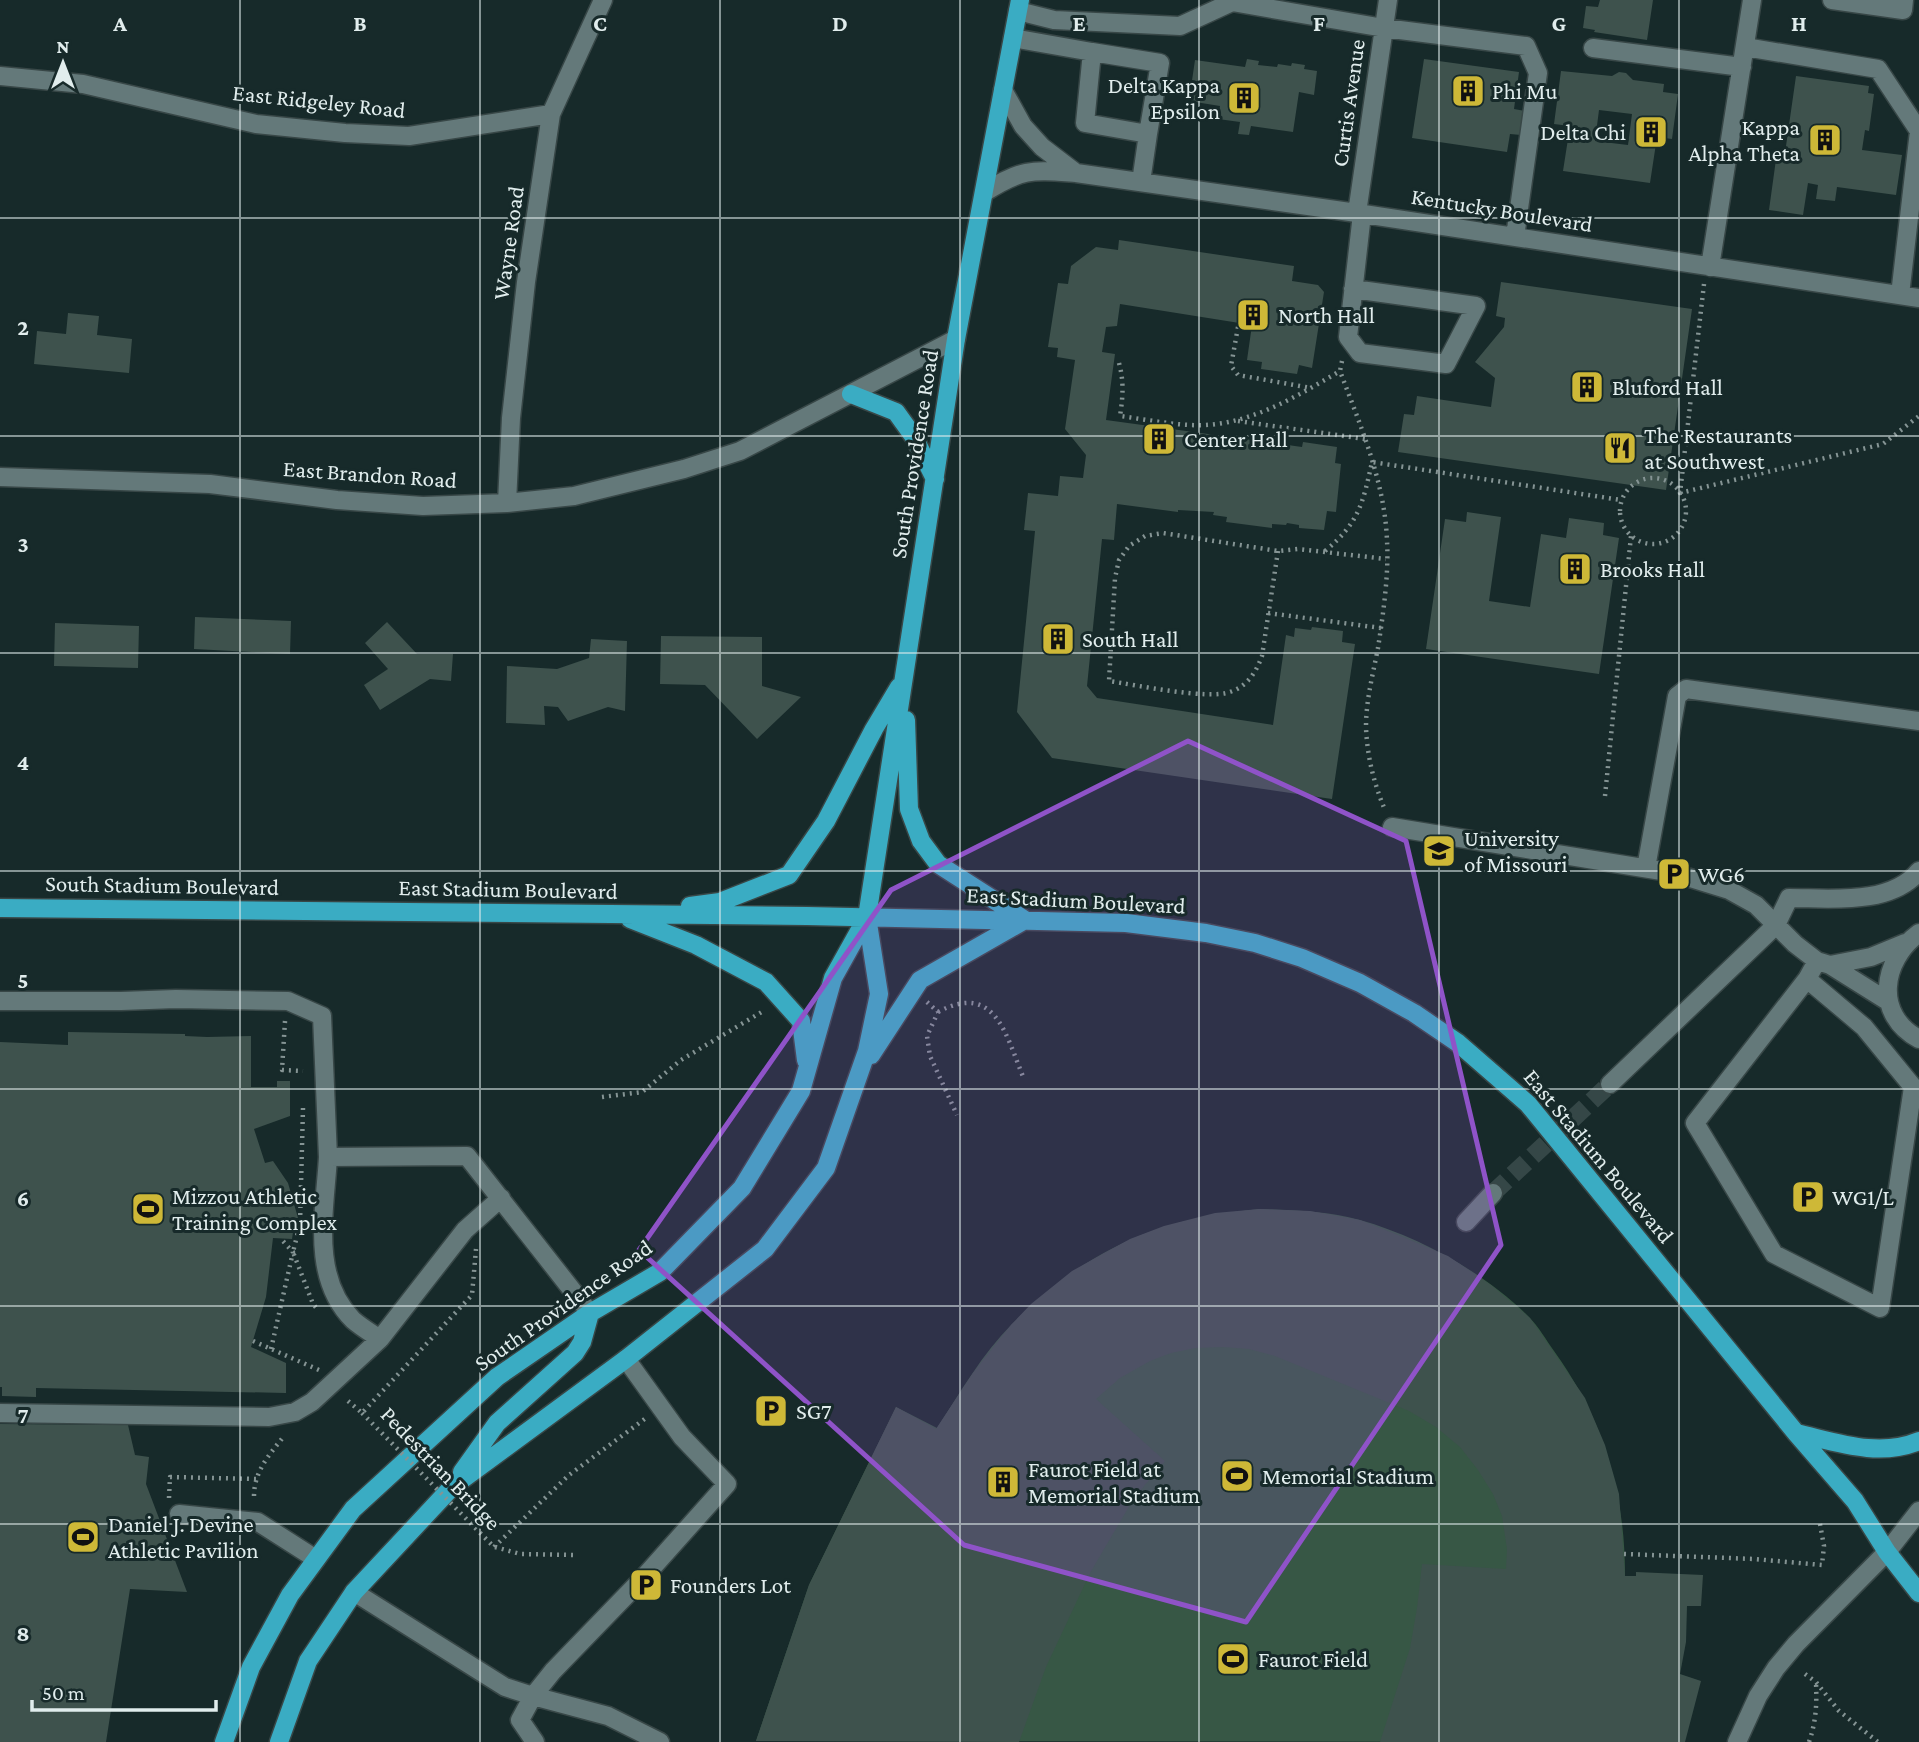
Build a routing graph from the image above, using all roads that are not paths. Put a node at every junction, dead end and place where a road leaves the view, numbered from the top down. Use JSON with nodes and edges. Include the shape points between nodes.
{"nodes":[{"id":1,"x":603,"y":0,"type":"edge"},
{"id":2,"x":1388,"y":0,"type":"edge"},
{"id":3,"x":1752,"y":0,"type":"edge"},
{"id":4,"x":1832,"y":0,"type":"edge"},
{"id":5,"x":1904,"y":0,"type":"edge"},
{"id":6,"x":1019,"y":5,"type":"edge"},
{"id":7,"x":1384,"y":28,"type":"junction"},
{"id":8,"x":1013,"y":38,"type":"junction"},
{"id":9,"x":1745,"y":47,"type":"junction"},
{"id":10,"x":1593,"y":48,"type":"dead end"},
{"id":11,"x":1092,"y":52,"type":"junction"},
{"id":12,"x":1742,"y":67,"type":"junction"},
{"id":13,"x":0,"y":76,"type":"edge"},
{"id":14,"x":1003,"y":90,"type":"junction"},
{"id":15,"x":551,"y":114,"type":"junction"},
{"id":16,"x":1147,"y":134,"type":"junction"},
{"id":17,"x":1076,"y":173,"type":"junction"},
{"id":18,"x":1140,"y":182,"type":"junction"},
{"id":19,"x":985,"y":192,"type":"junction"},
{"id":20,"x":1359,"y":213,"type":"junction"},
{"id":21,"x":1515,"y":237,"type":"junction"},
{"id":22,"x":1707,"y":275,"type":"junction"},
{"id":23,"x":1353,"y":289,"type":"junction"},
{"id":24,"x":1900,"y":295,"type":"junction"},
{"id":25,"x":1919,"y":298,"type":"edge"},
{"id":26,"x":956,"y":339,"type":"junction"},
{"id":27,"x":851,"y":394,"type":"junction"},
{"id":28,"x":0,"y":477,"type":"edge"},
{"id":29,"x":935,"y":480,"type":"junction"},
{"id":30,"x":507,"y":503,"type":"junction"},
{"id":31,"x":904,"y":678,"type":"junction"},
{"id":32,"x":1919,"y":721,"type":"edge"},
{"id":33,"x":1392,"y":827,"type":"road end"},
{"id":34,"x":1646,"y":868,"type":"junction"},
{"id":35,"x":1919,"y":871,"type":"edge"},
{"id":36,"x":0,"y":908,"type":"edge"},
{"id":37,"x":324,"y":912,"type":"joint"},
{"id":38,"x":621,"y":915,"type":"junction"},
{"id":39,"x":867,"y":917,"type":"junction"},
{"id":40,"x":1025,"y":920,"type":"junction"},
{"id":41,"x":1776,"y":925,"type":"junction"},
{"id":42,"x":1912,"y":938,"type":"edge"},
{"id":43,"x":1823,"y":963,"type":"junction"},
{"id":44,"x":1807,"y":979,"type":"junction"},
{"id":45,"x":0,"y":1001,"type":"edge"},
{"id":46,"x":1889,"y":1002,"type":"junction"},
{"id":47,"x":1919,"y":1039,"type":"edge"},
{"id":48,"x":808,"y":1069,"type":"junction"},
{"id":49,"x":857,"y":1081,"type":"junction"},
{"id":50,"x":1609,"y":1084,"type":"tunnel mouth"},
{"id":51,"x":328,"y":1157,"type":"junction"},
{"id":52,"x":1493,"y":1193,"type":"tunnel mouth"},
{"id":53,"x":501,"y":1199,"type":"junction"},
{"id":54,"x":1466,"y":1222,"type":"dead end"},
{"id":55,"x":590,"y":1313,"type":"junction"},
{"id":56,"x":380,"y":1339,"type":"junction"},
{"id":57,"x":626,"y":1359,"type":"junction"},
{"id":58,"x":0,"y":1413,"type":"edge"},
{"id":59,"x":1796,"y":1433,"type":"junction"},
{"id":60,"x":1919,"y":1441,"type":"edge"},
{"id":61,"x":452,"y":1487,"type":"junction"},
{"id":62,"x":174,"y":1508,"type":"road end"},
{"id":63,"x":1919,"y":1511,"type":"edge"},
{"id":64,"x":1886,"y":1552,"type":"junction"},
{"id":65,"x":316,"y":1559,"type":"junction"},
{"id":66,"x":354,"y":1592,"type":"junction"},
{"id":67,"x":1919,"y":1593,"type":"edge"},
{"id":68,"x":533,"y":1696,"type":"junction"},
{"id":69,"x":224,"y":1742,"type":"edge"},
{"id":70,"x":279,"y":1742,"type":"edge"},
{"id":71,"x":534,"y":1742,"type":"edge"},
{"id":72,"x":660,"y":1742,"type":"edge"},
{"id":73,"x":1737,"y":1742,"type":"edge"}],
"edges":[{"from":1,"to":15,"type":"street","name":"Wayne Road"},
{"from":2,"to":7,"type":"street","name":"Curtis Avenue"},
{"from":3,"to":9,"type":"street"},
{"from":4,"to":5,"type":"street","via":[[1903,10]]},
{"from":6,"to":7,"type":"street","via":[[1054,20],[1180,26],[1232,2]]},
{"from":6,"to":8,"type":"main road","name":"South Providence Road"},
{"from":7,"to":20,"type":"street","name":"Curtis Avenue"},
{"from":7,"to":21,"type":"street","via":[[1526,46],[1538,73]]},
{"from":8,"to":11,"type":"street"},
{"from":8,"to":14,"type":"main road","name":"South Providence Road"},
{"from":9,"to":12,"type":"street"},
{"from":9,"to":24,"type":"street","via":[[1878,69],[1919,131]]},
{"from":10,"to":12,"type":"street"},
{"from":11,"to":16,"type":"street","via":[[1085,123]]},
{"from":11,"to":16,"type":"street","via":[[1160,63]]},
{"from":12,"to":22,"type":"street"},
{"from":13,"to":15,"type":"street","name":"East Ridgeley Road","via":[[83,84],[256,124],[345,133],[410,136]]},
{"from":14,"to":17,"type":"street","name":"Kentucky Boulevard","via":[[1029,133]]},
{"from":14,"to":19,"type":"main road","name":"South Providence Road"},
{"from":15,"to":30,"type":"street","name":"Wayne Road","via":[[517,363]]},
{"from":16,"to":18,"type":"street"},
{"from":17,"to":18,"type":"street","name":"Kentucky Boulevard"},
{"from":17,"to":19,"type":"street","name":"Kentucky Boulevard","via":[[1033,170],[1009,177]]},
{"from":18,"to":20,"type":"street","name":"Kentucky Boulevard"},
{"from":19,"to":26,"type":"main road","name":"South Providence Road"},
{"from":20,"to":21,"type":"street","name":"Kentucky Boulevard"},
{"from":20,"to":23,"type":"street","name":"Curtis Avenue"},
{"from":21,"to":22,"type":"street","name":"Kentucky Boulevard"},
{"from":22,"to":24,"type":"street","name":"Kentucky Boulevard"},
{"from":23,"to":23,"type":"street","name":"Curtis Avenue","via":[[1462,304],[1476,306],[1446,364],[1360,353],[1348,337]]},
{"from":24,"to":25,"type":"street","name":"Kentucky Boulevard"},
{"from":26,"to":27,"type":"street","name":"East Brandon Road"},
{"from":26,"to":29,"type":"main road","name":"South Providence Road"},
{"from":27,"to":29,"type":"main road","via":[[896,412]]},
{"from":27,"to":30,"type":"street","name":"East Brandon Road","via":[[740,451],[684,469],[574,496]]},
{"from":28,"to":30,"type":"street","name":"East Brandon Road","via":[[210,484],[422,506]]},
{"from":29,"to":31,"type":"main road","name":"South Providence Road"},
{"from":31,"to":38,"type":"main road","via":[[826,821],[789,875],[720,902]]},
{"from":31,"to":39,"type":"main road","name":"South Providence Road"},
{"from":31,"to":40,"type":"main road","via":[[909,809],[921,841],[938,864]]},
{"from":32,"to":34,"type":"street","via":[[1686,689],[1677,696]]},
{"from":33,"to":34,"type":"street"},
{"from":34,"to":41,"type":"street","via":[[1729,890],[1756,905]]},
{"from":35,"to":41,"type":"street","via":[[1881,894],[1789,898]]},
{"from":36,"to":37,"type":"main road","name":"South Stadium Boulevard"},
{"from":37,"to":38,"type":"main road","name":"East Stadium Boulevard"},
{"from":38,"to":39,"type":"main road","name":"East Stadium Boulevard"},
{"from":38,"to":48,"type":"main road","via":[[696,945],[766,982],[801,1021]]},
{"from":39,"to":40,"type":"main road","name":"East Stadium Boulevard"},
{"from":39,"to":48,"type":"main road","name":"South Providence Road","via":[[833,978]]},
{"from":39,"to":49,"type":"main road","name":"South Providence Road","via":[[879,994]]},
{"from":40,"to":49,"type":"main road","via":[[919,980]]},
{"from":40,"to":59,"type":"main road","name":"East Stadium Boulevard","via":[[1126,923],[1255,943],[1360,983],[1414,1013],[1458,1043],[1528,1104]]},
{"from":41,"to":43,"type":"street"},
{"from":41,"to":50,"type":"street"},
{"from":42,"to":43,"type":"street","via":[[1871,957]]},
{"from":42,"to":46,"type":"street","via":[[1893,961]]},
{"from":43,"to":44,"type":"street"},
{"from":43,"to":46,"type":"street"},
{"from":44,"to":44,"type":"street","via":[[1864,1027],[1913,1087],[1880,1308],[1774,1254],[1695,1123]]},
{"from":45,"to":51,"type":"street","via":[[288,1001],[322,1016]]},
{"from":46,"to":47,"type":"street","via":[[1898,1021]]},
{"from":48,"to":55,"type":"main road","name":"South Providence Road","via":[[801,1091],[742,1188],[660,1272]]},
{"from":49,"to":57,"type":"main road","name":"South Providence Road","via":[[826,1168],[765,1249]]},
{"from":51,"to":53,"type":"street","via":[[467,1156]]},
{"from":51,"to":56,"type":"street","via":[[322,1248],[330,1287],[352,1319]]},
{"from":52,"to":54,"type":"street"},
{"from":53,"to":55,"type":"street"},
{"from":53,"to":56,"type":"street","via":[[465,1230]]},
{"from":55,"to":61,"type":"main road","via":[[575,1353],[497,1423]]},
{"from":55,"to":65,"type":"main road","name":"South Providence Road","via":[[497,1377],[353,1509]]},
{"from":56,"to":58,"type":"street","via":[[295,1412],[228,1418]]},
{"from":57,"to":61,"type":"main road","name":"South Providence Road"},
{"from":57,"to":68,"type":"street","via":[[682,1437],[727,1484]]},
{"from":59,"to":60,"type":"main road","via":[[1870,1449]]},
{"from":59,"to":64,"type":"main road","name":"East Stadium Boulevard","via":[[1855,1501]]},
{"from":61,"to":66,"type":"main road","name":"South Providence Road"},
{"from":62,"to":65,"type":"street","via":[[258,1522]]},
{"from":63,"to":64,"type":"street"},
{"from":64,"to":67,"type":"main road","name":"East Stadium Boulevard"},
{"from":64,"to":73,"type":"street","via":[[1776,1668]]},
{"from":65,"to":69,"type":"main road","name":"South Providence Road","via":[[290,1595],[251,1667]]},
{"from":66,"to":68,"type":"street","via":[[505,1688]]},
{"from":66,"to":70,"type":"main road","name":"South Providence Road","via":[[308,1661]]},
{"from":68,"to":71,"type":"street","via":[[520,1720]]},
{"from":68,"to":72,"type":"street","via":[[608,1716]]}]}
